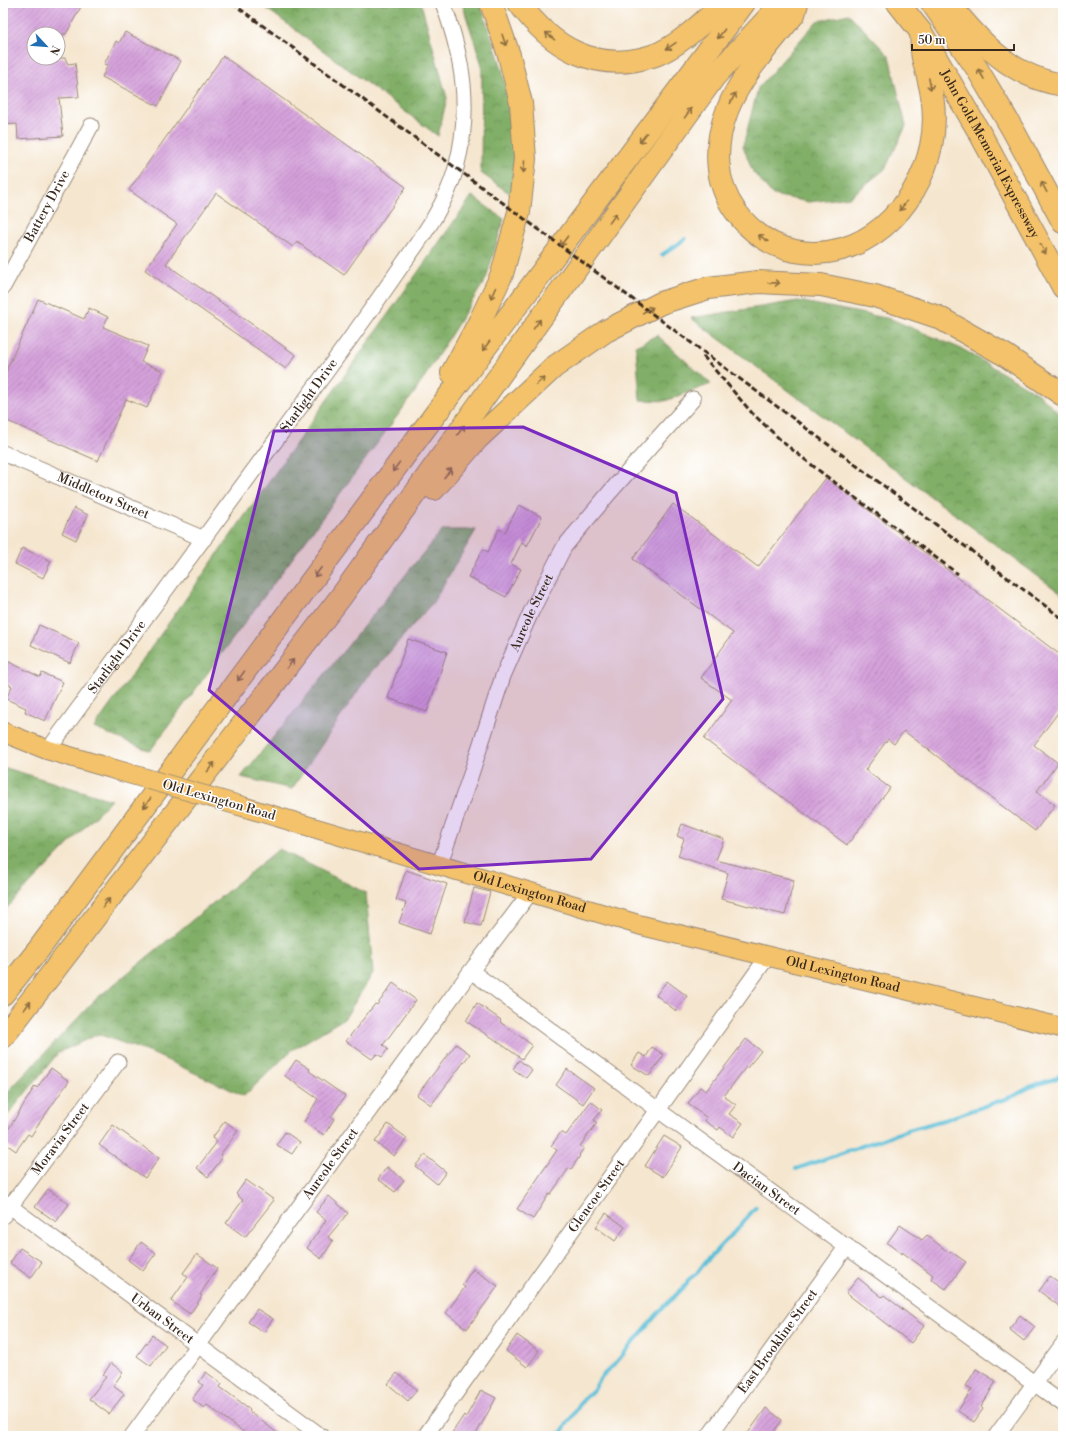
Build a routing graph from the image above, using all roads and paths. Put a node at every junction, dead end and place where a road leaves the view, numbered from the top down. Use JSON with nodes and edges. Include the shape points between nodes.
{"nodes":[{"id":1,"x":442,"y":3,"type":"edge"},
{"id":2,"x":491,"y":3,"type":"edge"},
{"id":3,"x":519,"y":3,"type":"edge"},
{"id":4,"x":722,"y":3,"type":"edge"},
{"id":5,"x":744,"y":3,"type":"edge"},
{"id":6,"x":782,"y":3,"type":"edge"},
{"id":7,"x":797,"y":3,"type":"edge"},
{"id":8,"x":898,"y":3,"type":"edge"},
{"id":9,"x":932,"y":3,"type":"edge"},
{"id":10,"x":948,"y":3,"type":"edge"},
{"id":11,"x":921,"y":32,"type":"junction"},
{"id":12,"x":1063,"y":85,"type":"edge"},
{"id":13,"x":91,"y":126,"type":"dead end"},
{"id":14,"x":1063,"y":222,"type":"edge"},
{"id":15,"x":3,"y":287,"type":"edge"},
{"id":16,"x":1063,"y":287,"type":"edge"},
{"id":17,"x":1063,"y":395,"type":"edge"},
{"id":18,"x":693,"y":399,"type":"dead end"},
{"id":19,"x":419,"y":436,"type":"junction"},
{"id":20,"x":3,"y":453,"type":"edge"},
{"id":21,"x":204,"y":539,"type":"junction"},
{"id":22,"x":340,"y":598,"type":"junction"},
{"id":23,"x":3,"y":732,"type":"edge"},
{"id":24,"x":48,"y":750,"type":"junction"},
{"id":25,"x":439,"y":866,"type":"junction"},
{"id":26,"x":530,"y":893,"type":"junction"},
{"id":27,"x":768,"y":956,"type":"junction"},
{"id":28,"x":471,"y":970,"type":"junction"},
{"id":29,"x":3,"y":994,"type":"edge"},
{"id":30,"x":1063,"y":1028,"type":"edge"},
{"id":31,"x":3,"y":1037,"type":"edge"},
{"id":32,"x":118,"y":1062,"type":"dead end"},
{"id":33,"x":658,"y":1110,"type":"junction"},
{"id":34,"x":5,"y":1208,"type":"edge"},
{"id":35,"x":847,"y":1246,"type":"junction"},
{"id":36,"x":1063,"y":1344,"type":"edge"},
{"id":37,"x":198,"y":1346,"type":"junction"},
{"id":38,"x":1034,"y":1383,"type":"junction"},
{"id":39,"x":1063,"y":1404,"type":"edge"},
{"id":40,"x":132,"y":1436,"type":"edge"},
{"id":41,"x":321,"y":1436,"type":"edge"},
{"id":42,"x":426,"y":1436,"type":"edge"},
{"id":43,"x":709,"y":1436,"type":"edge"},
{"id":44,"x":996,"y":1436,"type":"edge"}],
"edges":[{"from":1,"to":21,"type":"street","name":"Starlight Drive","via":[[459,54],[464,85],[464,109],[456,168],[440,206],[372,309]]},
{"from":2,"to":19,"type":"highway","one_way":true,"via":[[509,55],[521,103],[524,159],[520,212],[502,274]]},
{"from":4,"to":3,"type":"highway","one_way":true,"via":[[700,25],[664,50],[653,56],[616,62],[580,55],[563,47],[548,36]]},
{"from":5,"to":19,"type":"highway","one_way":true},
{"from":22,"to":6,"type":"highway","one_way":true,"via":[[714,77]]},
{"from":11,"to":7,"type":"highway","one_way":true,"via":[[923,62],[933,100],[934,124],[929,156],[914,189],[895,216],[863,241],[832,252],[810,253],[791,250],[761,237],[735,210],[721,182],[718,146],[733,98],[748,72],[794,14]]},
{"from":8,"to":11,"type":"highway","name":"John Gold Memorial Expressway"},
{"from":14,"to":9,"type":"highway","one_way":true,"via":[[976,67]]},
{"from":10,"to":12,"type":"highway","via":[[984,44],[1001,59],[1019,71]]},
{"from":11,"to":16,"type":"highway","name":"John Gold Memorial Expressway","one_way":true,"via":[[982,137]]},
{"from":13,"to":15,"type":"street","name":"Battery Drive"},
{"from":22,"to":17,"type":"highway","one_way":true,"via":[[478,439],[554,367],[606,331],[661,303],[708,288],[758,282],[821,284],[875,296],[938,317],[1005,356]]},
{"from":18,"to":25,"type":"street","name":"Aureole Street","via":[[564,547],[531,612],[503,676]]},
{"from":19,"to":29,"type":"highway","one_way":true,"via":[[44,943]]},
{"from":20,"to":21,"type":"street","name":"Middleton Street"},
{"from":21,"to":24,"type":"street","name":"Starlight Drive"},
{"from":31,"to":22,"type":"highway","one_way":true},
{"from":23,"to":24,"type":"main road","name":"Old Lexington Road"},
{"from":24,"to":25,"type":"main road","name":"Old Lexington Road","bridge":true},
{"from":25,"to":26,"type":"main road","name":"Old Lexington Road"},
{"from":26,"to":27,"type":"main road","name":"Old Lexington Road","via":[[640,925]]},
{"from":26,"to":28,"type":"street","name":"Aureole Street"},
{"from":27,"to":30,"type":"main road","name":"Old Lexington Road"},
{"from":27,"to":33,"type":"street","name":"Glencoe Street"},
{"from":28,"to":33,"type":"street","name":"Dacian Street"},
{"from":28,"to":37,"type":"street","name":"Aureole Street"},
{"from":32,"to":34,"type":"street","name":"Moravia Street"},
{"from":33,"to":35,"type":"street","name":"Dacian Street"},
{"from":33,"to":42,"type":"street","name":"Glencoe Street"},
{"from":34,"to":37,"type":"street","name":"Urban Street"},
{"from":35,"to":38,"type":"street","name":"Dacian Street"},
{"from":35,"to":43,"type":"street","name":"East Brookline Street"},
{"from":36,"to":38,"type":"street"},
{"from":37,"to":40,"type":"street","name":"Aureole Street"},
{"from":37,"to":41,"type":"street","name":"Urban Street"},
{"from":38,"to":39,"type":"street","name":"Dacian Street"},
{"from":38,"to":44,"type":"street"}]}
